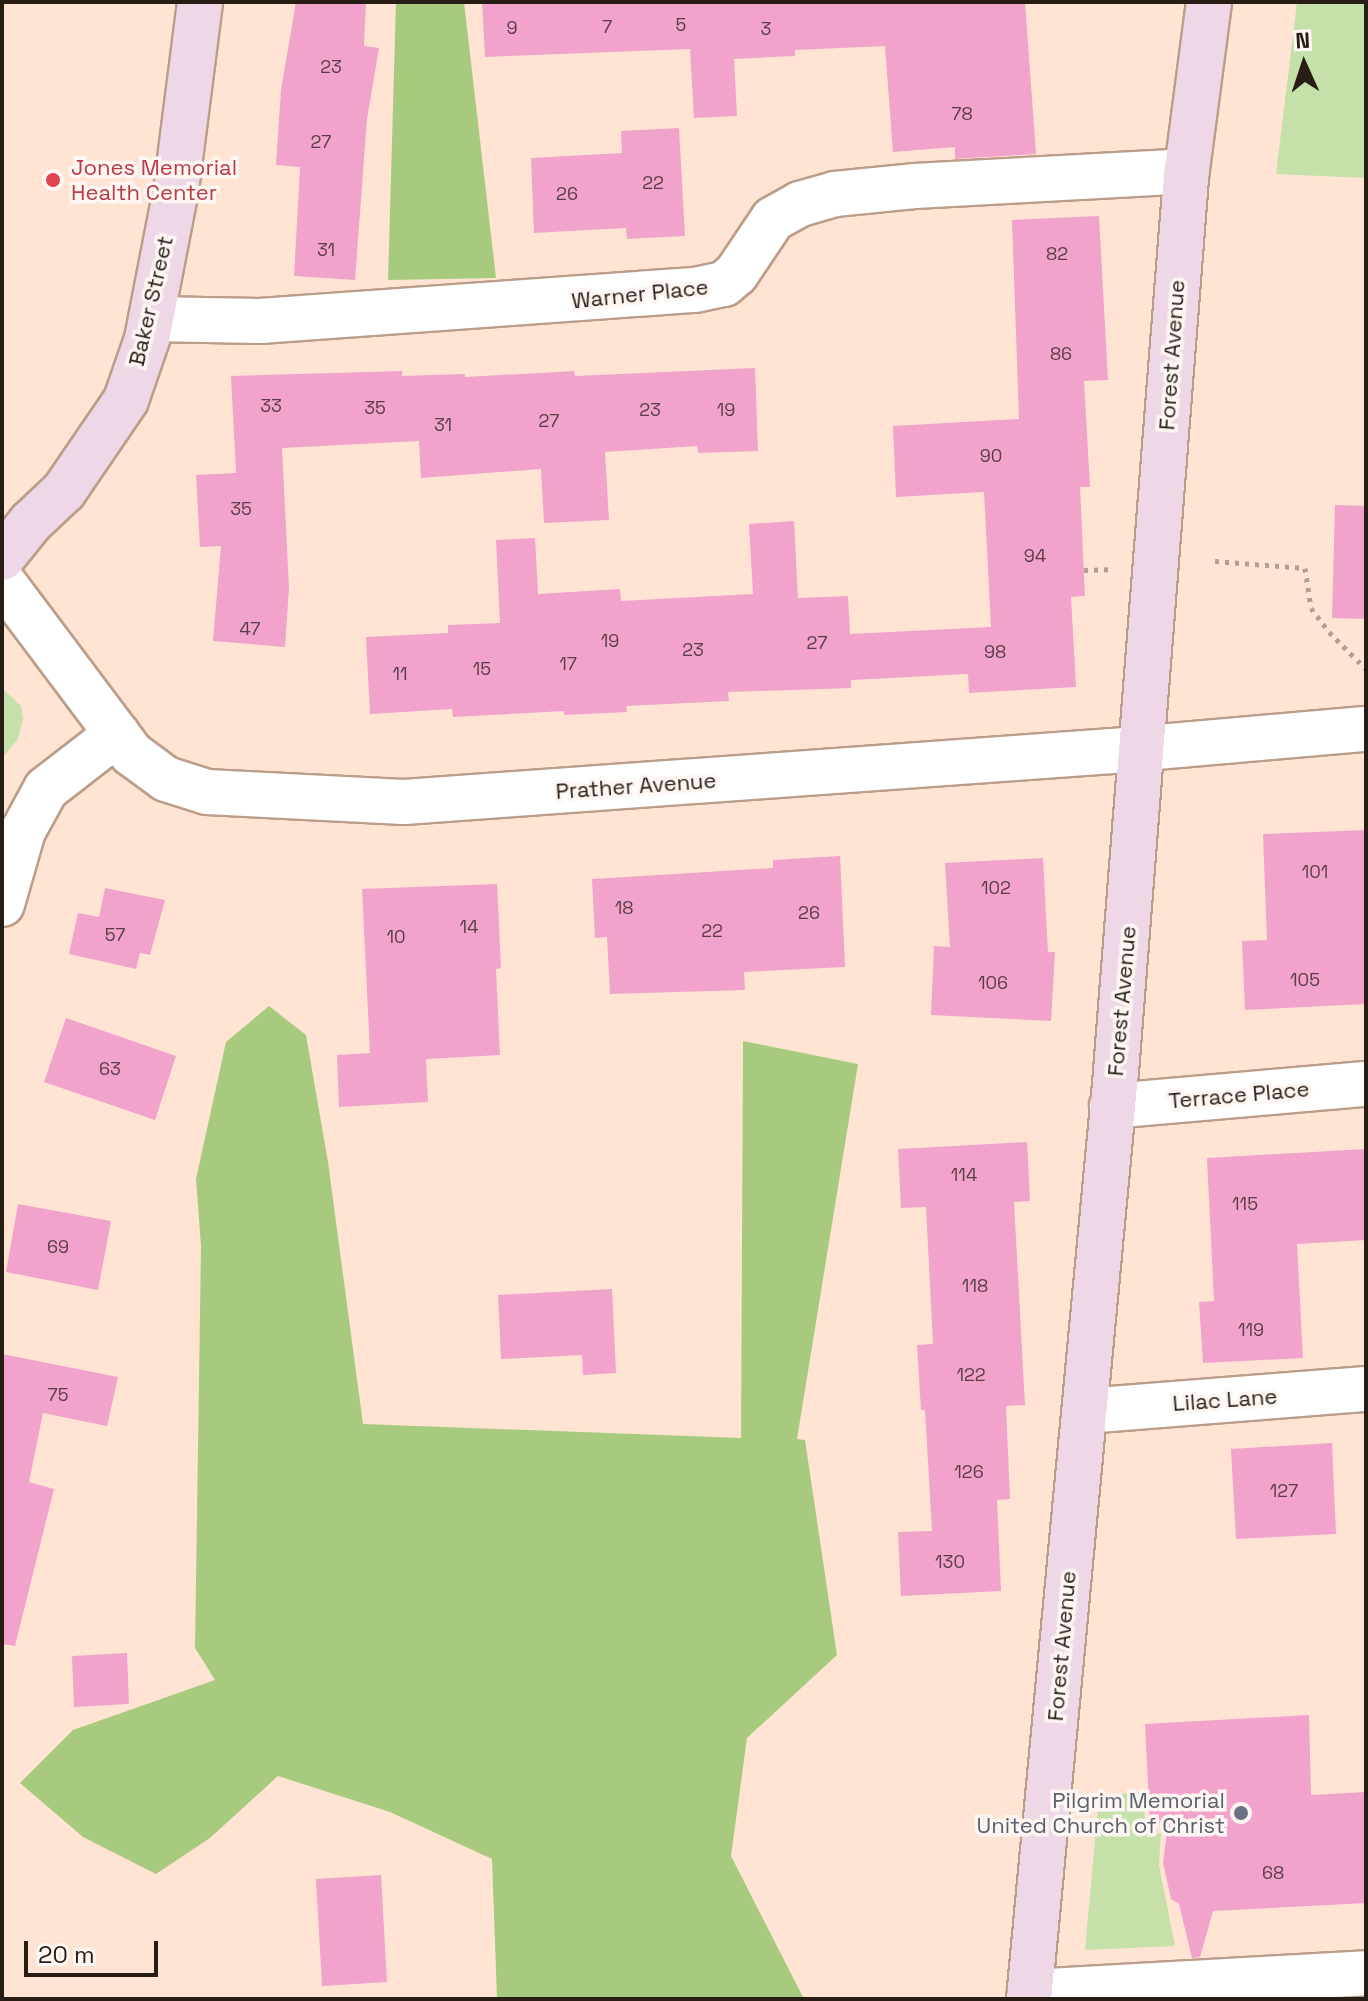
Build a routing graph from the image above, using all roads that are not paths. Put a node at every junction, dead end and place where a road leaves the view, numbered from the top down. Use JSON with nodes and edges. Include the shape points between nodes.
{"nodes":[{"id":1,"x":200,"y":2,"type":"edge"},
{"id":2,"x":1209,"y":2,"type":"edge"},
{"id":3,"x":1187,"y":171,"type":"junction"},
{"id":4,"x":151,"y":319,"type":"junction"},
{"id":5,"x":2,"y":558,"type":"edge"},
{"id":6,"x":2,"y":581,"type":"edge"},
{"id":7,"x":1366,"y":729,"type":"edge"},
{"id":8,"x":117,"y":734,"type":"junction"},
{"id":9,"x":1143,"y":749,"type":"junction"},
{"id":10,"x":2,"y":904,"type":"edge"},
{"id":11,"x":1366,"y":1084,"type":"edge"},
{"id":12,"x":1112,"y":1106,"type":"junction"},
{"id":13,"x":1366,"y":1389,"type":"edge"},
{"id":14,"x":1085,"y":1411,"type":"junction"},
{"id":15,"x":1366,"y":1973,"type":"edge"},
{"id":16,"x":1030,"y":1996,"type":"edge"}],
"edges":[{"from":1,"to":4,"type":"main road","name":"Baker Street","via":[[176,190]]},
{"from":2,"to":3,"type":"main road","name":"Forest Avenue"},
{"from":3,"to":4,"type":"street","name":"Warner Place","via":[[835,194],[773,219],[736,274],[724,284],[695,290],[260,321]]},
{"from":3,"to":9,"type":"main road","name":"Forest Avenue"},
{"from":4,"to":5,"type":"main road","name":"Baker Street","via":[[126,400],[64,491]]},
{"from":6,"to":8,"type":"street","name":"Prather Avenue"},
{"from":7,"to":9,"type":"street","name":"Prather Avenue"},
{"from":8,"to":9,"type":"street","name":"Prather Avenue","via":[[132,754],[166,779],[207,792],[404,802]]},
{"from":8,"to":10,"type":"street","via":[[46,789],[23,831]]},
{"from":9,"to":12,"type":"main road","name":"Forest Avenue"},
{"from":11,"to":12,"type":"street","name":"Terrace Place"},
{"from":12,"to":14,"type":"main road","name":"Forest Avenue"},
{"from":13,"to":14,"type":"street","name":"Lilac Lane"},
{"from":14,"to":16,"type":"main road","name":"Forest Avenue"},
{"from":15,"to":16,"type":"street"}]}
